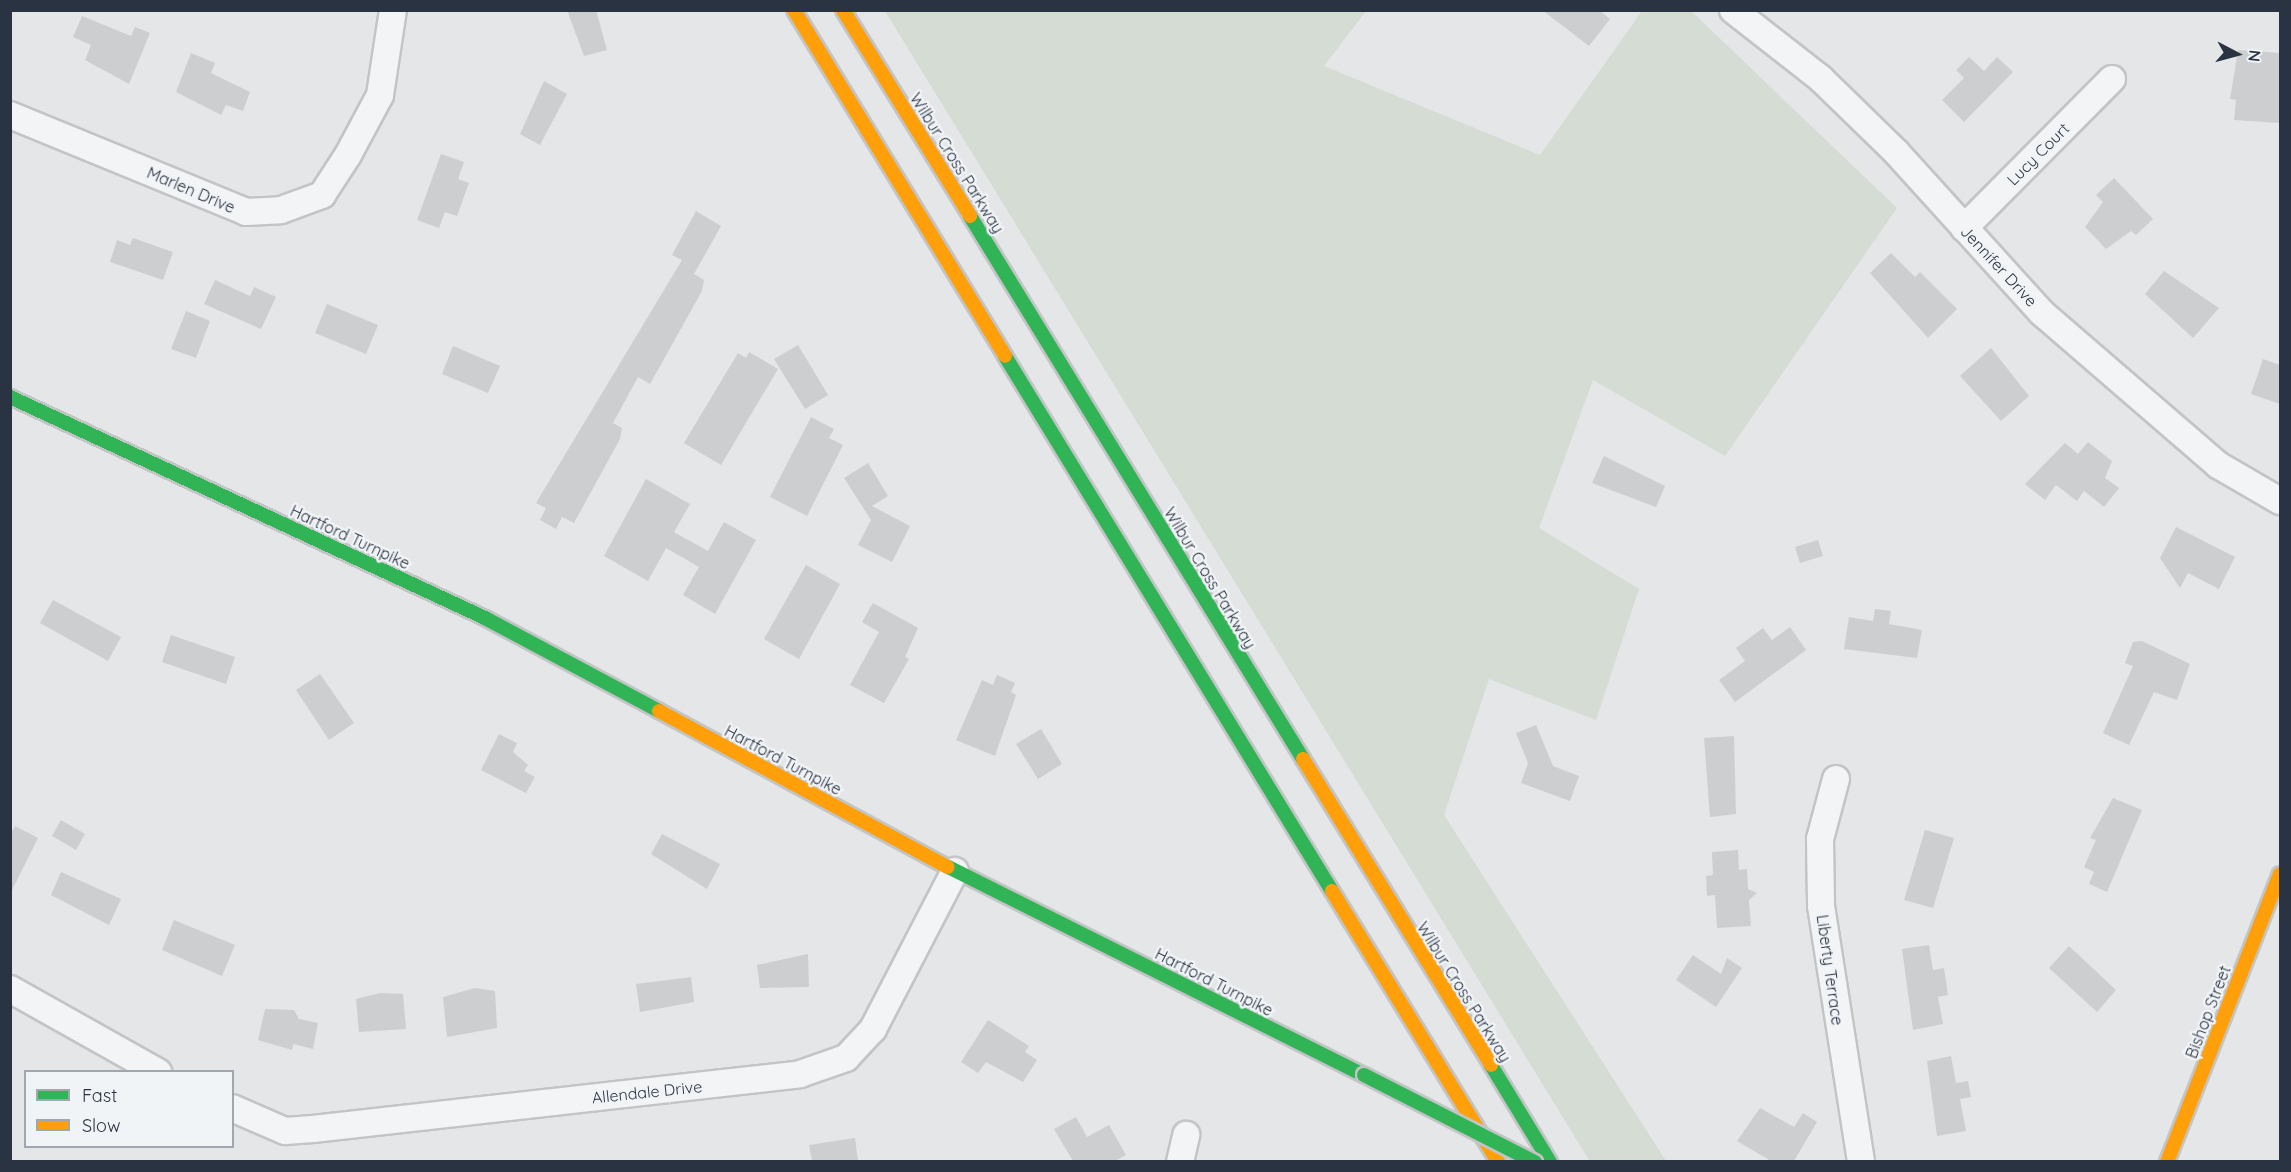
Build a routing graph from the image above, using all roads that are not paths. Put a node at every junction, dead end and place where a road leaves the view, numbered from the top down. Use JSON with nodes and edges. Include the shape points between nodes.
{"nodes":[{"id":1,"x":393,"y":10,"type":"edge"},
{"id":2,"x":794,"y":10,"type":"edge"},
{"id":3,"x":843,"y":10,"type":"edge"},
{"id":4,"x":1733,"y":10,"type":"edge"},
{"id":5,"x":2112,"y":79,"type":"dead end"},
{"id":6,"x":10,"y":115,"type":"edge"},
{"id":7,"x":1964,"y":228,"type":"junction"},
{"id":8,"x":10,"y":397,"type":"edge"},
{"id":9,"x":2280,"y":501,"type":"edge"},
{"id":10,"x":1836,"y":778,"type":"dead end"},
{"id":11,"x":955,"y":871,"type":"junction"},
{"id":12,"x":2280,"y":873,"type":"edge"},
{"id":13,"x":10,"y":989,"type":"edge"},
{"id":14,"x":156,"y":1070,"type":"edge"},
{"id":15,"x":234,"y":1109,"type":"edge"},
{"id":16,"x":1186,"y":1135,"type":"dead end"},
{"id":17,"x":1180,"y":1161,"type":"edge"},
{"id":18,"x":1498,"y":1161,"type":"edge"},
{"id":19,"x":1535,"y":1161,"type":"edge"},
{"id":20,"x":1550,"y":1161,"type":"edge"},
{"id":21,"x":1861,"y":1161,"type":"edge"},
{"id":22,"x":2167,"y":1161,"type":"edge"}],
"edges":[{"from":1,"to":6,"type":"street","name":"Marlen Drive","via":[[380,95],[348,155],[321,195],[281,210],[246,212]]},
{"from":2,"to":18,"type":"main road"},
{"from":3,"to":20,"type":"main road","name":"Wilbur Cross Parkway"},
{"from":4,"to":7,"type":"street","name":"Jennifer Drive","via":[[1820,78]]},
{"from":5,"to":7,"type":"street","name":"Lucy Court"},
{"from":7,"to":9,"type":"street","name":"Jennifer Drive","via":[[2060,328],[2218,465]]},
{"from":8,"to":11,"type":"main road","name":"Hartford Turnpike","via":[[485,618]]},
{"from":10,"to":21,"type":"street","name":"Liberty Terrace","via":[[1820,839],[1821,906]]},
{"from":11,"to":15,"type":"street","name":"Allendale Drive","via":[[873,1029],[846,1058],[800,1074],[285,1131]]},
{"from":11,"to":19,"type":"main road","name":"Hartford Turnpike","bridge":true},
{"from":12,"to":22,"type":"main road","name":"Bishop Street"},
{"from":13,"to":14,"type":"street"},
{"from":16,"to":17,"type":"street"}]}
